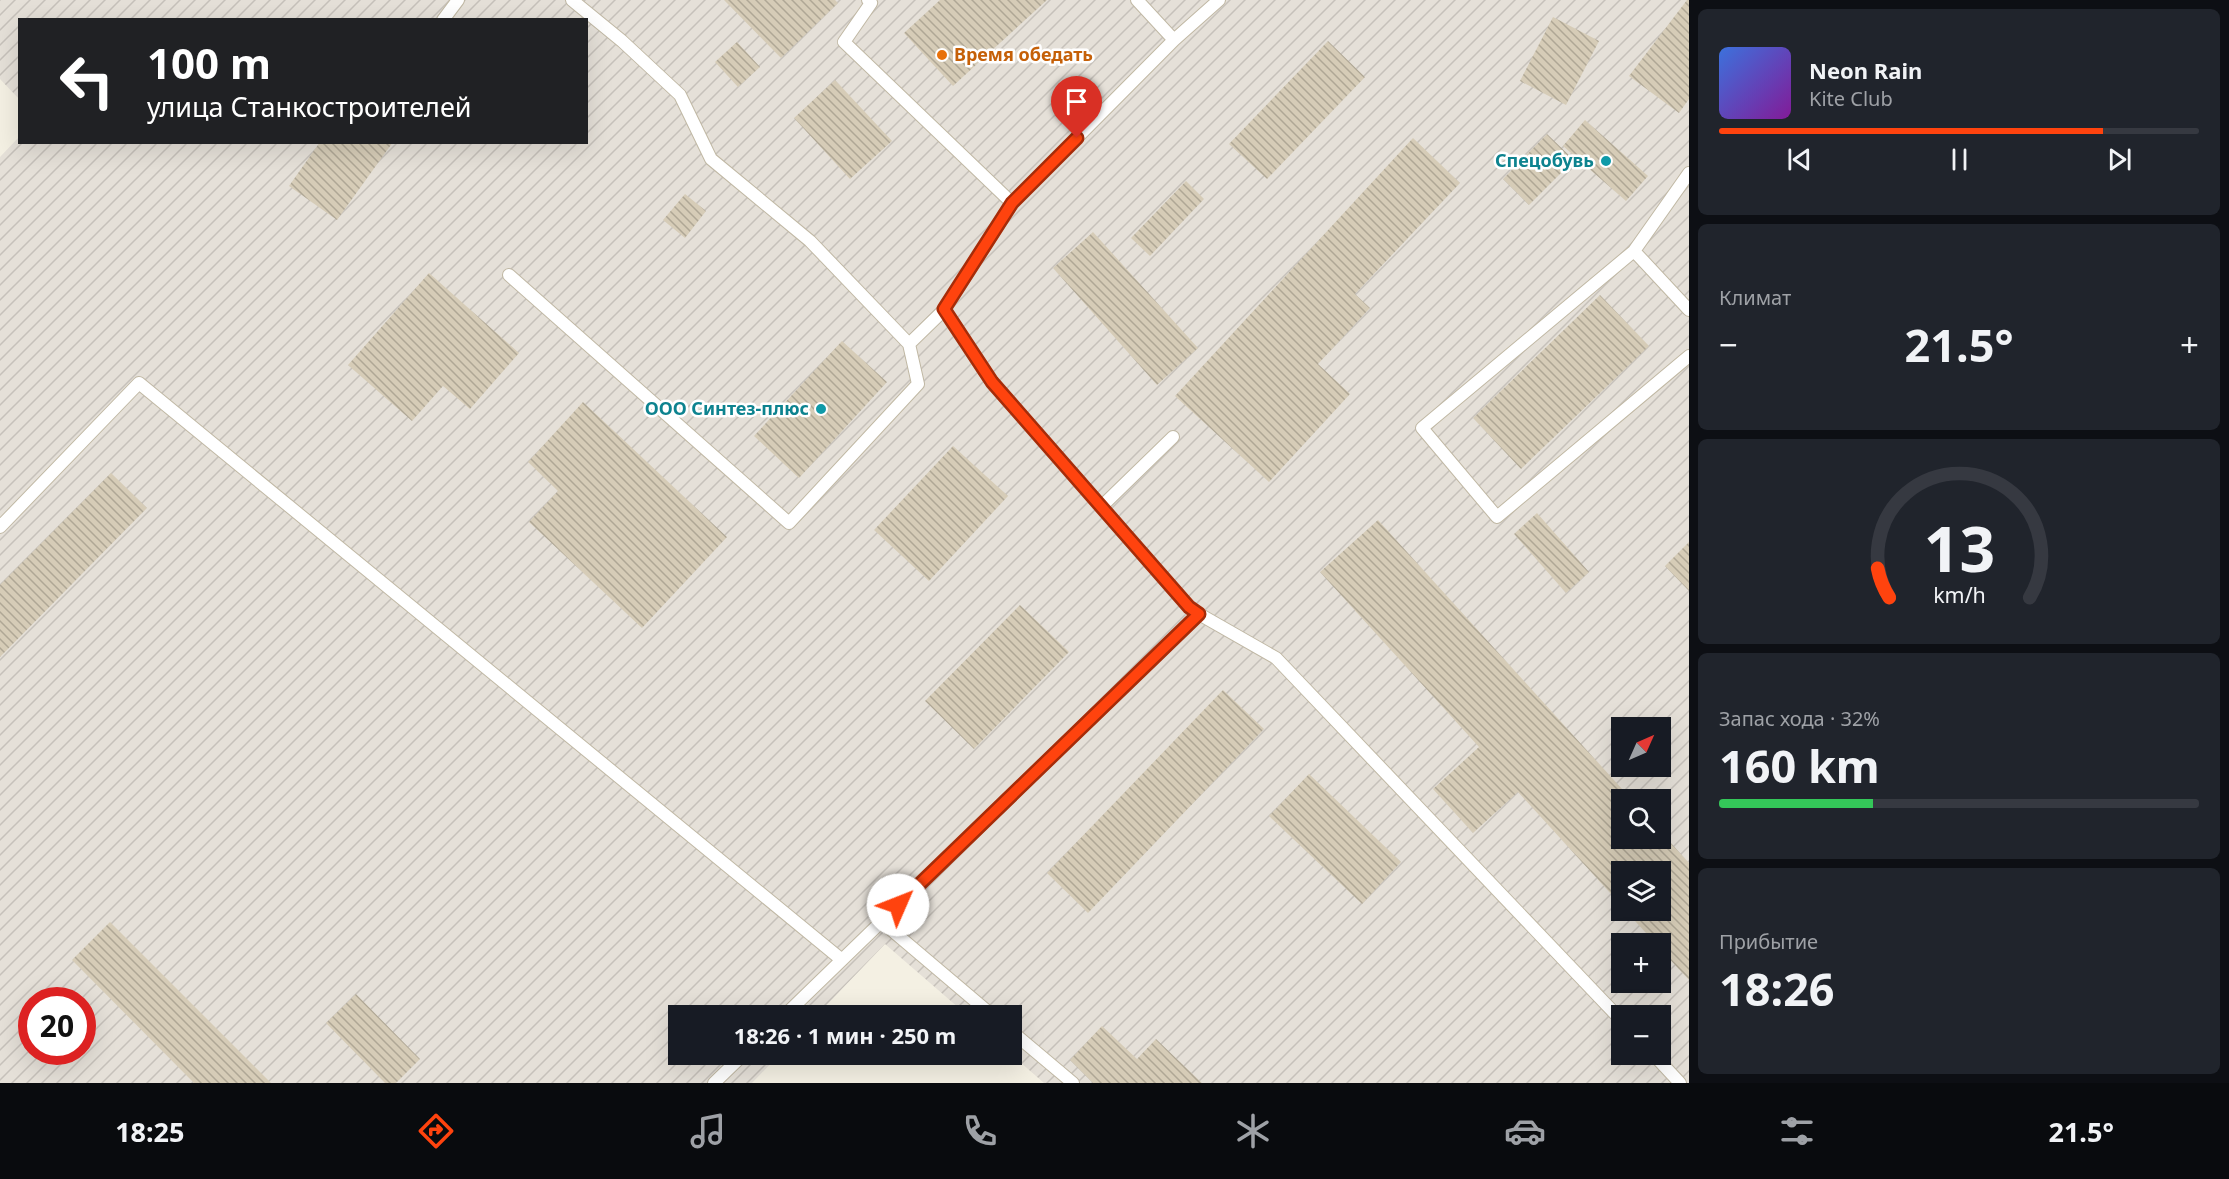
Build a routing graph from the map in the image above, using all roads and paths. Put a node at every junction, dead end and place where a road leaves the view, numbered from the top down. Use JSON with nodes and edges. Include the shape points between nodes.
{"nodes":[{"id":1,"x":459,"y":0,"type":"edge"},
{"id":2,"x":572,"y":0,"type":"edge"},
{"id":3,"x":1137,"y":0,"type":"edge"},
{"id":4,"x":1219,"y":0,"type":"edge"},
{"id":5,"x":871,"y":1,"type":"edge"},
{"id":6,"x":445,"y":18,"type":"edge"},
{"id":7,"x":1174,"y":40,"type":"junction"},
{"id":8,"x":1689,"y":173,"type":"edge"},
{"id":9,"x":1012,"y":203,"type":"junction"},
{"id":10,"x":1634,"y":251,"type":"junction"},
{"id":11,"x":509,"y":275,"type":"dead end"},
{"id":12,"x":944,"y":309,"type":"junction"},
{"id":13,"x":1689,"y":310,"type":"edge"},
{"id":14,"x":909,"y":344,"type":"junction"},
{"id":15,"x":1689,"y":356,"type":"edge"},
{"id":16,"x":1173,"y":436,"type":"dead end"},
{"id":17,"x":1102,"y":506,"type":"junction"},
{"id":18,"x":0,"y":527,"type":"edge"},
{"id":19,"x":1189,"y":607,"type":"junction"},
{"id":20,"x":882,"y":922,"type":"junction"},
{"id":21,"x":842,"y":960,"type":"junction"},
{"id":22,"x":795,"y":1005,"type":"edge"},
{"id":23,"x":980,"y":1005,"type":"edge"},
{"id":24,"x":1611,"y":1009,"type":"edge"},
{"id":25,"x":1022,"y":1040,"type":"edge"},
{"id":26,"x":733,"y":1065,"type":"edge"},
{"id":27,"x":1663,"y":1065,"type":"edge"},
{"id":28,"x":714,"y":1083,"type":"edge"},
{"id":29,"x":1073,"y":1083,"type":"edge"},
{"id":30,"x":1680,"y":1083,"type":"edge"}],
"edges":[{"from":1,"to":6,"type":"lane"},
{"from":2,"to":14,"type":"lane","via":[[680,95],[711,159],[810,241]]},
{"from":3,"to":7,"type":"lane"},
{"from":4,"to":7,"type":"lane"},
{"from":5,"to":9,"type":"lane","via":[[844,42]]},
{"from":7,"to":9,"type":"lane"},
{"from":8,"to":10,"type":"lane"},
{"from":9,"to":12,"type":"lane"},
{"from":10,"to":13,"type":"lane"},
{"from":10,"to":15,"type":"lane","via":[[1422,428],[1497,517]]},
{"from":11,"to":14,"type":"lane","via":[[789,524],[918,384]]},
{"from":12,"to":14,"type":"lane"},
{"from":12,"to":17,"type":"lane","via":[[992,382]]},
{"from":16,"to":17,"type":"lane"},
{"from":17,"to":19,"type":"lane"},
{"from":18,"to":21,"type":"lane","via":[[139,383]]},
{"from":19,"to":20,"type":"lane","via":[[1199,614]]},
{"from":19,"to":24,"type":"lane","via":[[1276,658]]},
{"from":20,"to":21,"type":"lane"},
{"from":20,"to":23,"type":"lane"},
{"from":21,"to":22,"type":"lane"},
{"from":25,"to":29,"type":"lane"},
{"from":26,"to":28,"type":"lane"},
{"from":27,"to":30,"type":"lane"}]}
